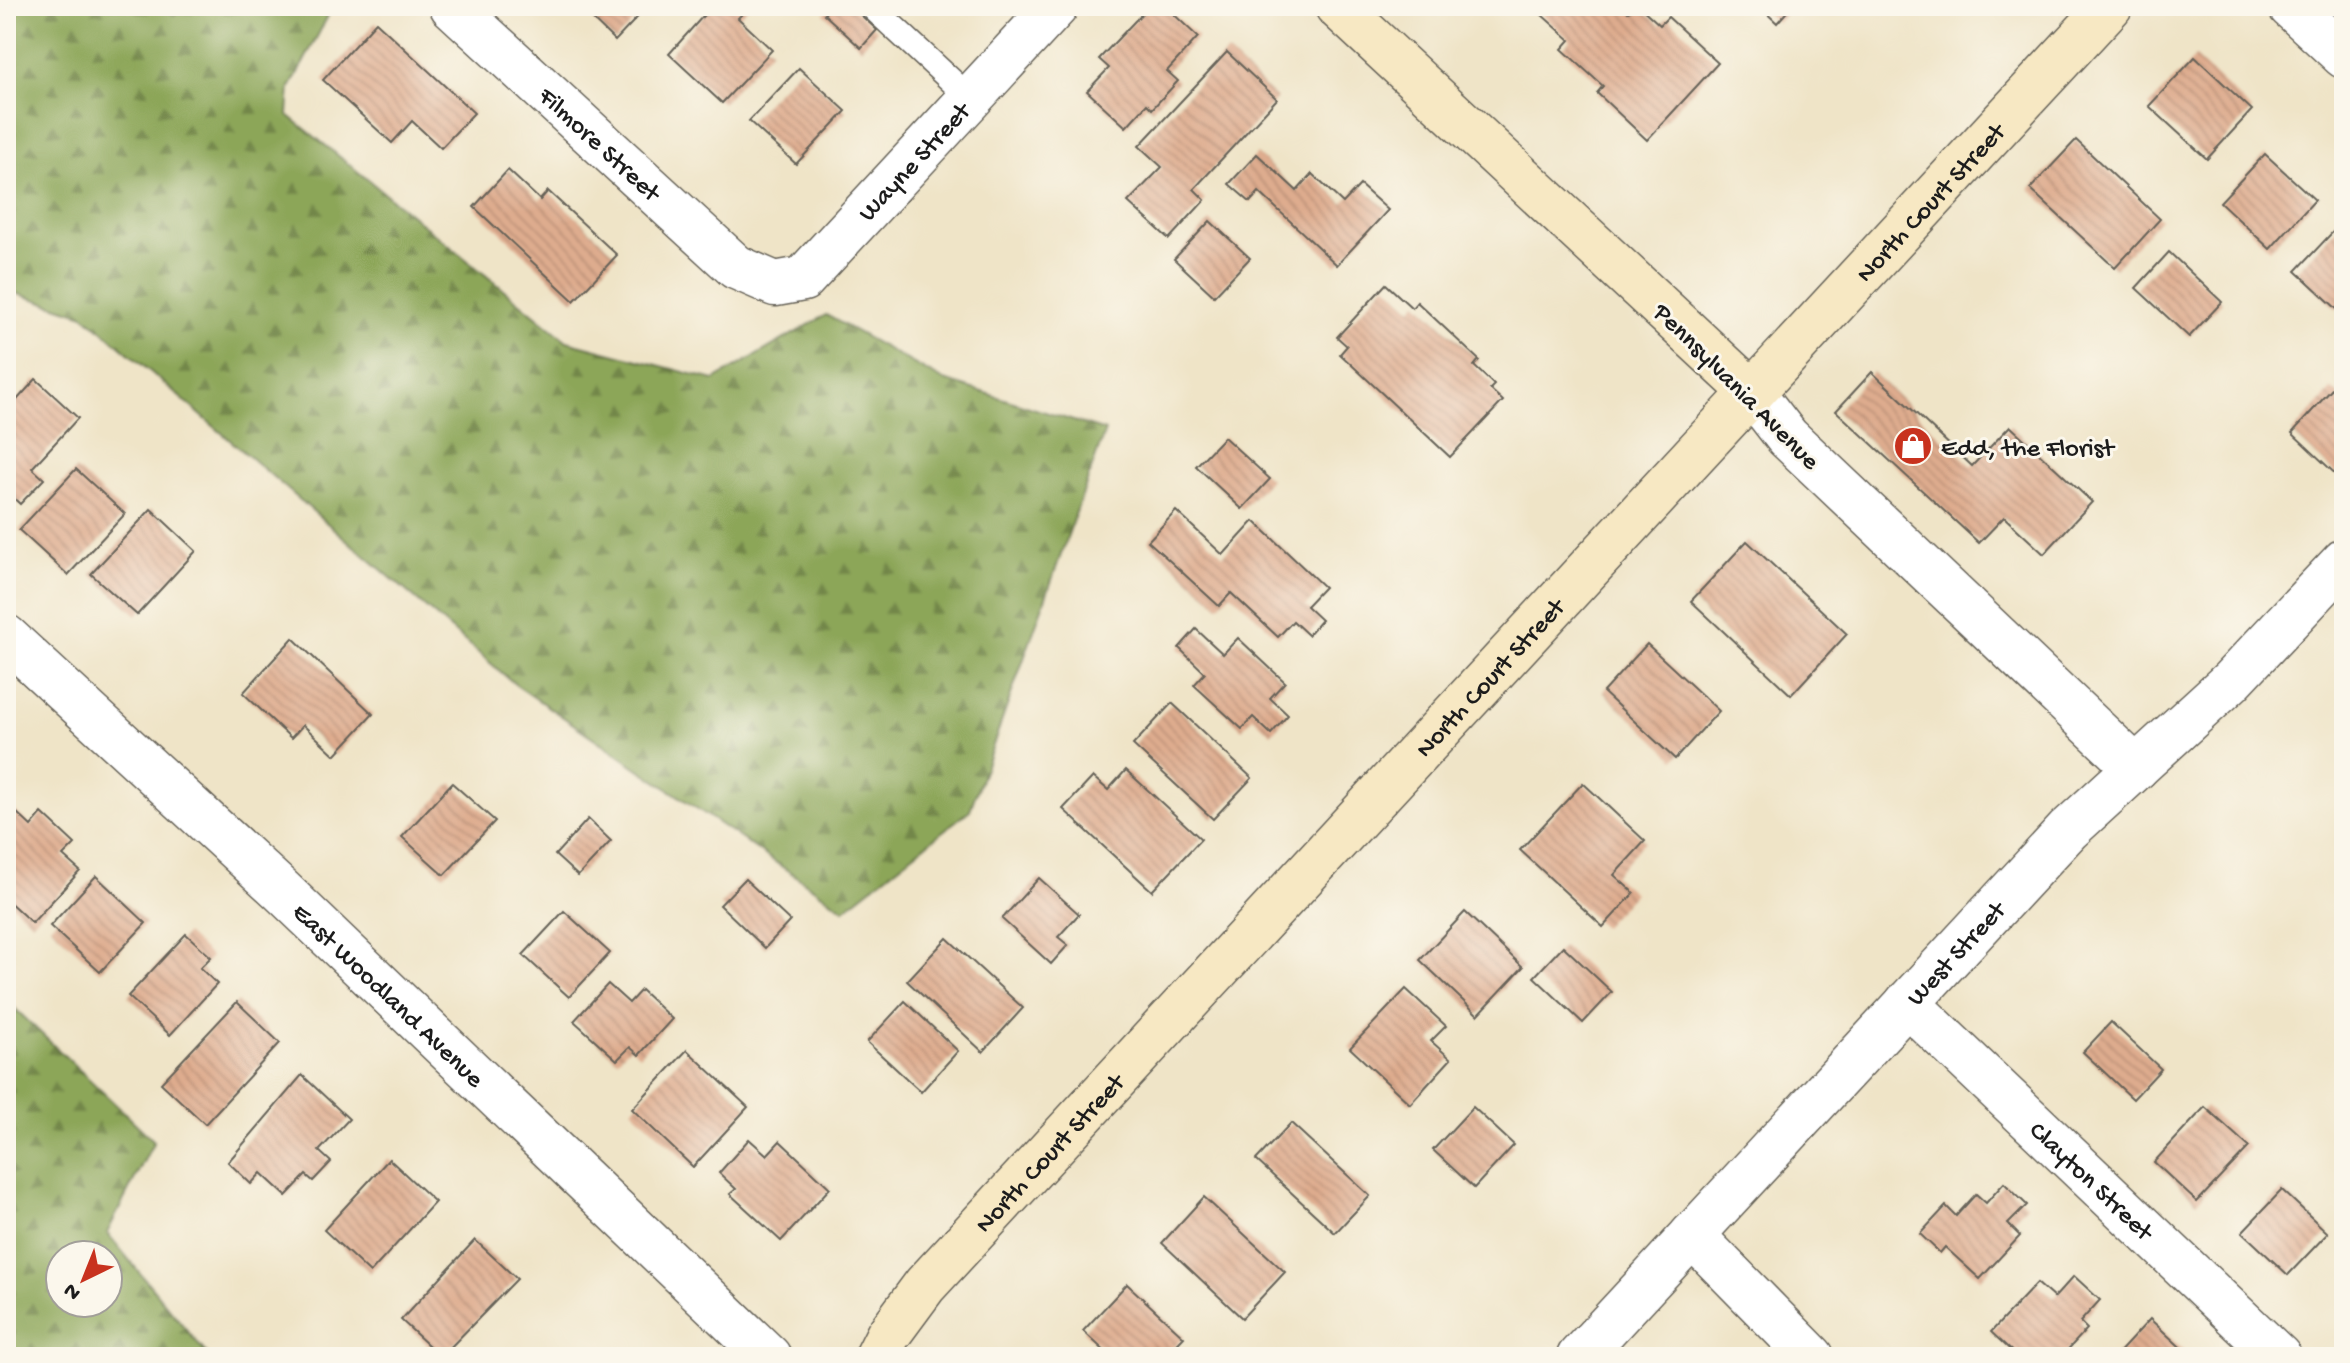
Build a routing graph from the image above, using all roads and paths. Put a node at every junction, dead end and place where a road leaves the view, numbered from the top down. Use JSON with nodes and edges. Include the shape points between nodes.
{"nodes":[{"id":1,"x":452,"y":6,"type":"edge"},
{"id":2,"x":871,"y":6,"type":"edge"},
{"id":3,"x":1056,"y":6,"type":"edge"},
{"id":4,"x":1337,"y":6,"type":"edge"},
{"id":5,"x":2110,"y":6,"type":"edge"},
{"id":6,"x":2290,"y":6,"type":"edge"},
{"id":7,"x":2344,"y":56,"type":"edge"},
{"id":8,"x":970,"y":98,"type":"junction"},
{"id":9,"x":754,"y":275,"type":"joint"},
{"id":10,"x":1752,"y":392,"type":"junction"},
{"id":11,"x":2344,"y":561,"type":"edge"},
{"id":12,"x":6,"y":637,"type":"edge"},
{"id":13,"x":2136,"y":768,"type":"junction"},
{"id":14,"x":1907,"y":1003,"type":"junction"},
{"id":15,"x":1692,"y":1235,"type":"junction"},
{"id":16,"x":769,"y":1357,"type":"edge"},
{"id":17,"x":877,"y":1357,"type":"edge"},
{"id":18,"x":1579,"y":1357,"type":"edge"},
{"id":19,"x":1812,"y":1357,"type":"edge"},
{"id":20,"x":2279,"y":1357,"type":"edge"}],
"edges":[{"from":1,"to":9,"type":"street","name":"Filmore Street","via":[[736,267]]},
{"from":2,"to":8,"type":"lane"},
{"from":3,"to":8,"type":"street","name":"Wayne Street"},
{"from":4,"to":10,"type":"main road","name":"Pennsylvania Avenue"},
{"from":5,"to":10,"type":"main road","name":"North Court Street"},
{"from":6,"to":7,"type":"street"},
{"from":8,"to":9,"type":"street","name":"Wayne Street","via":[[803,279],[775,284]]},
{"from":10,"to":13,"type":"street","name":"Pennsylvania Avenue","via":[[1787,437]]},
{"from":10,"to":17,"type":"main road","name":"North Court Street","via":[[925,1285]]},
{"from":11,"to":13,"type":"street","name":"West Street","via":[[2231,681]]},
{"from":12,"to":16,"type":"street","name":"East Woodland Avenue","via":[[281,890]]},
{"from":13,"to":14,"type":"street","name":"West Street","via":[[2068,830]]},
{"from":14,"to":15,"type":"street","name":"West Street"},
{"from":14,"to":20,"type":"street","name":"Clayton Street"},
{"from":15,"to":18,"type":"street","name":"West Street"},
{"from":15,"to":19,"type":"street"}]}
